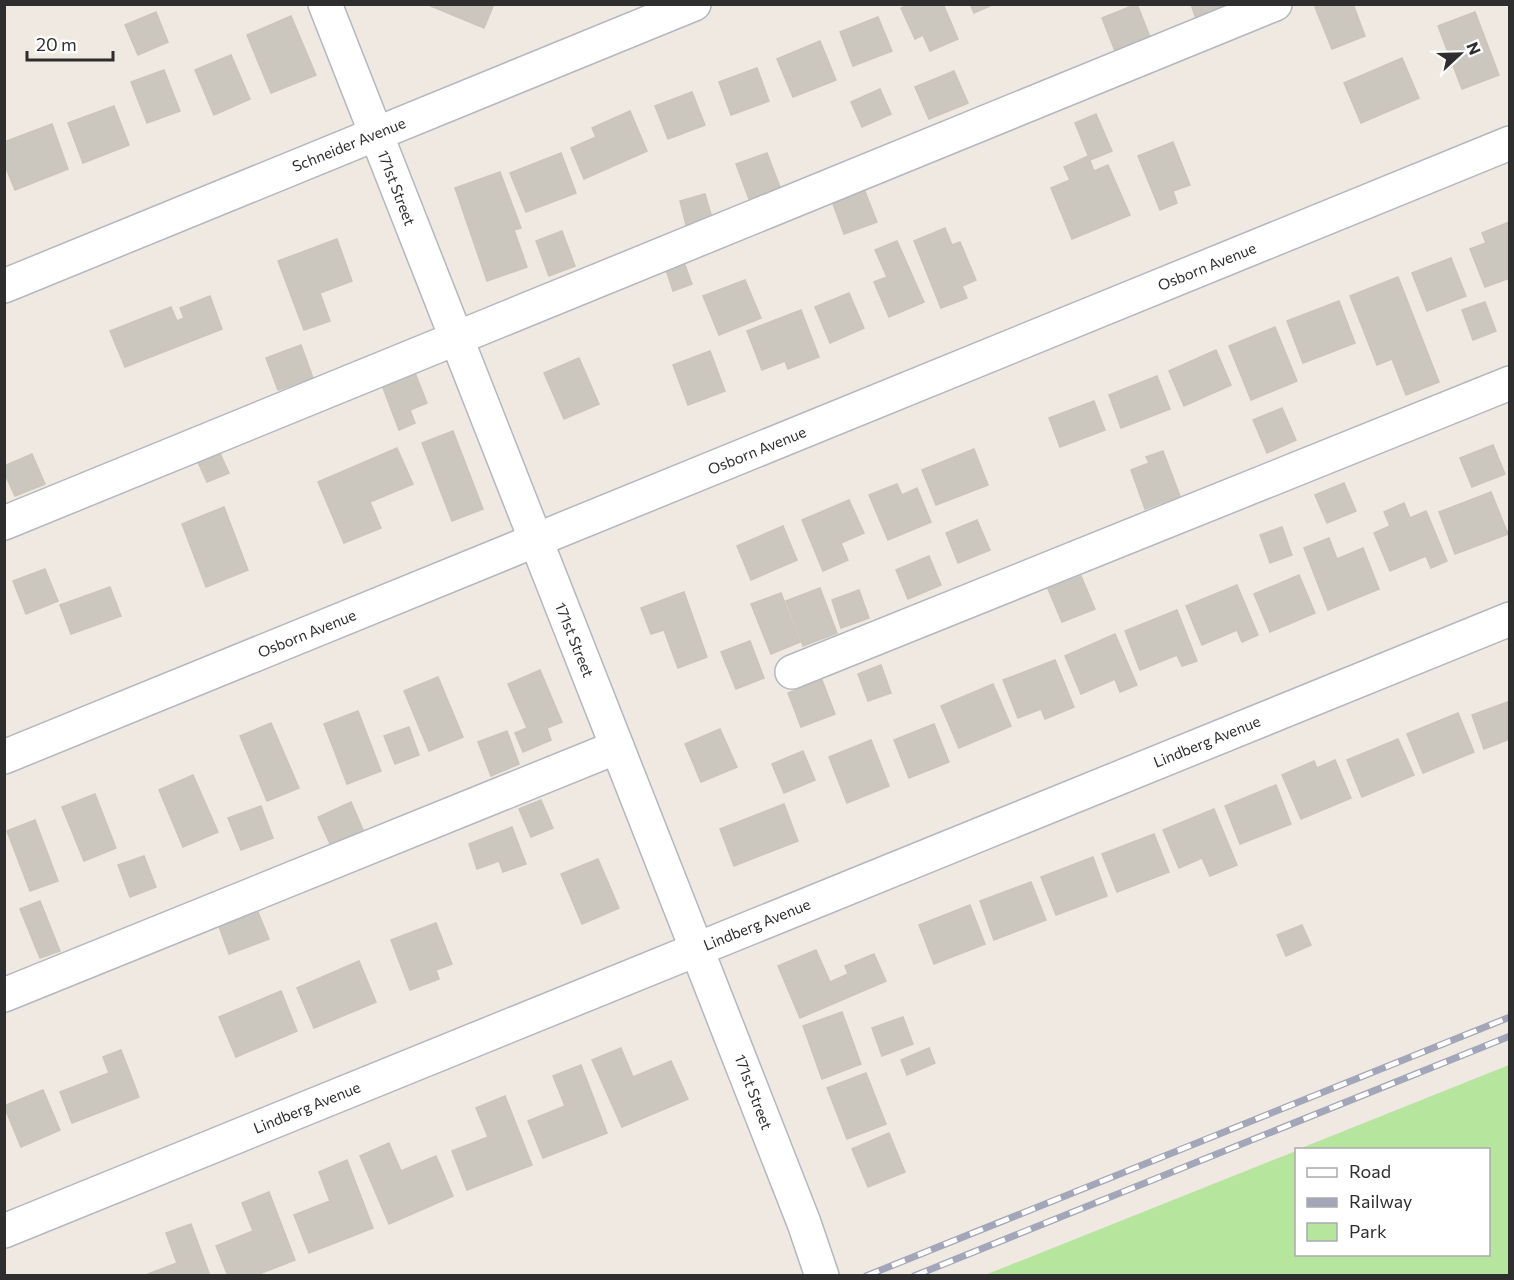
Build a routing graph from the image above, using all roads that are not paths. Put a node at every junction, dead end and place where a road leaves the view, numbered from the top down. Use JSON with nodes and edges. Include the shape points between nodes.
{"nodes":[{"id":1,"x":325,"y":4,"type":"edge"},
{"id":2,"x":694,"y":4,"type":"edge"},
{"id":3,"x":1275,"y":4,"type":"edge"},
{"id":4,"x":375,"y":134,"type":"junction"},
{"id":5,"x":1509,"y":143,"type":"edge"},
{"id":6,"x":4,"y":286,"type":"edge"},
{"id":7,"x":456,"y":340,"type":"junction"},
{"id":8,"x":1509,"y":383,"type":"edge"},
{"id":9,"x":4,"y":523,"type":"edge"},
{"id":10,"x":535,"y":542,"type":"junction"},
{"id":11,"x":1509,"y":619,"type":"edge"},
{"id":12,"x":792,"y":672,"type":"dead end"},
{"id":13,"x":616,"y":747,"type":"junction"},
{"id":14,"x":4,"y":757,"type":"edge"},
{"id":15,"x":698,"y":950,"type":"junction"},
{"id":16,"x":4,"y":995,"type":"edge"},
{"id":17,"x":4,"y":1231,"type":"edge"},
{"id":18,"x":822,"y":1275,"type":"edge"}],
"edges":[{"from":1,"to":4,"type":"street","name":"171st Street"},
{"from":2,"to":4,"type":"street","name":"Schneider Avenue"},
{"from":3,"to":7,"type":"street"},
{"from":4,"to":6,"type":"street","name":"Schneider Avenue"},
{"from":4,"to":7,"type":"street","name":"171st Street"},
{"from":5,"to":10,"type":"street","name":"Osborn Avenue"},
{"from":7,"to":9,"type":"street"},
{"from":7,"to":10,"type":"street","name":"171st Street"},
{"from":8,"to":12,"type":"street"},
{"from":10,"to":13,"type":"street","name":"171st Street"},
{"from":10,"to":14,"type":"street","name":"Osborn Avenue"},
{"from":11,"to":15,"type":"street","name":"Lindberg Avenue"},
{"from":13,"to":15,"type":"street","name":"171st Street"},
{"from":13,"to":16,"type":"street"},
{"from":15,"to":17,"type":"street","name":"Lindberg Avenue"},
{"from":15,"to":18,"type":"street","name":"171st Street"}]}
